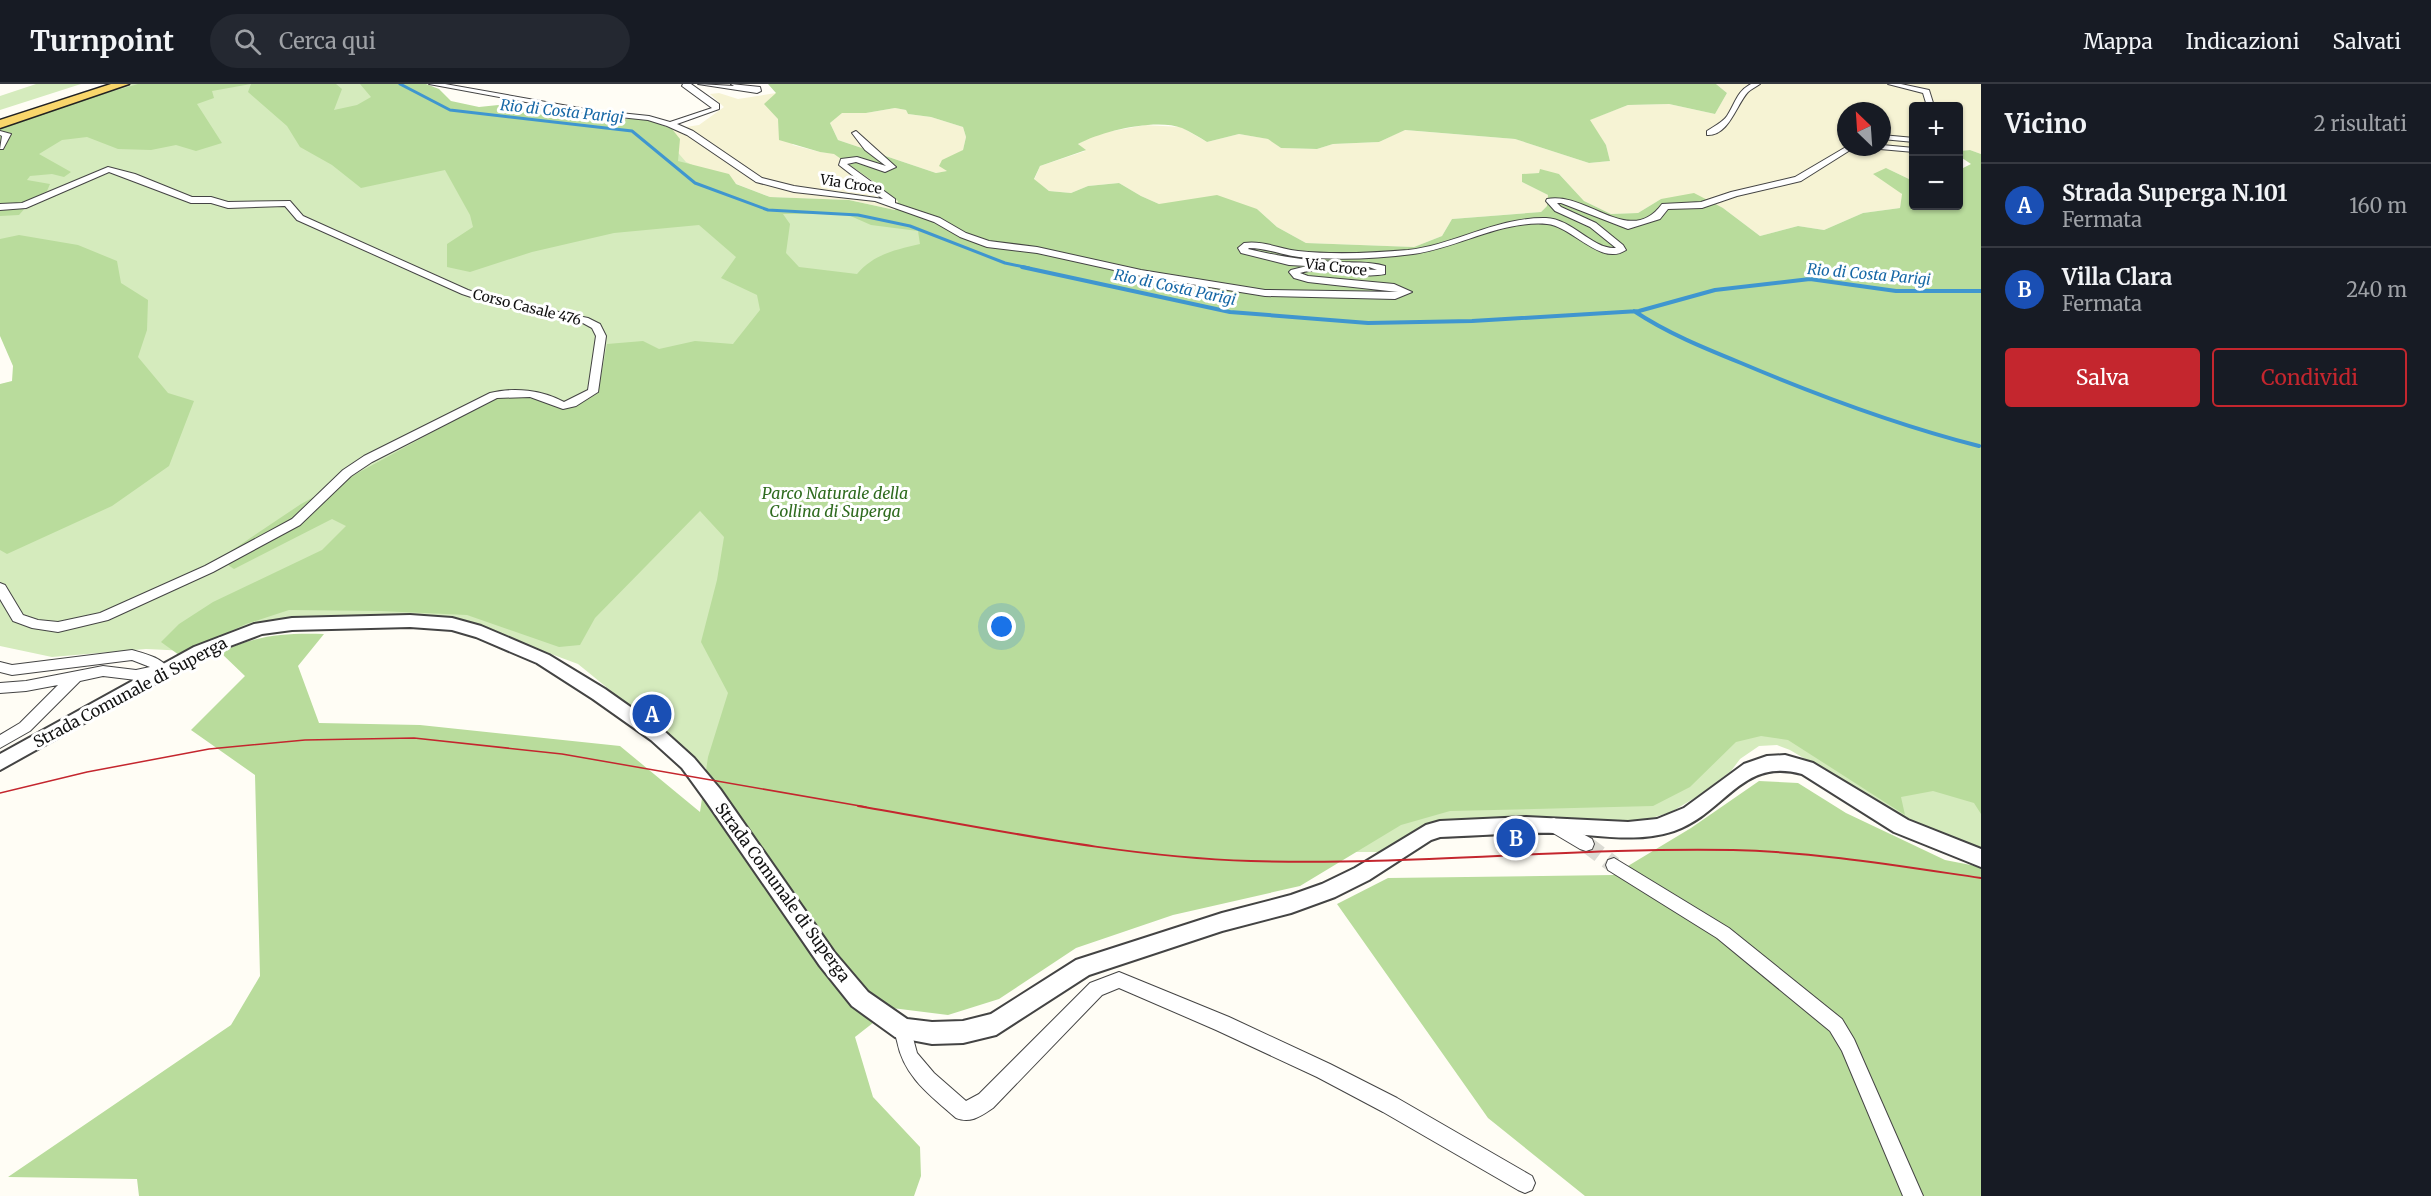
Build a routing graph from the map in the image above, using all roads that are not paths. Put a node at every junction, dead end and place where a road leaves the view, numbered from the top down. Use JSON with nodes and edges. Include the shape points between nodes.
{"nodes":[{"id":1,"x":123,"y":84,"type":"edge"},
{"id":2,"x":433,"y":84,"type":"edge"},
{"id":3,"x":687,"y":84,"type":"edge"},
{"id":4,"x":702,"y":84,"type":"edge"},
{"id":5,"x":735,"y":84,"type":"edge"},
{"id":6,"x":1756,"y":84,"type":"edge"},
{"id":7,"x":1892,"y":84,"type":"edge"},
{"id":8,"x":1929,"y":102,"type":"edge"},
{"id":9,"x":0,"y":124,"type":"edge"},
{"id":10,"x":670,"y":124,"type":"junction"},
{"id":11,"x":0,"y":133,"type":"edge"},
{"id":12,"x":856,"y":133,"type":"dead end"},
{"id":13,"x":1710,"y":133,"type":"dead end"},
{"id":14,"x":1891,"y":138,"type":"edge"},
{"id":15,"x":1909,"y":140,"type":"edge"},
{"id":16,"x":0,"y":147,"type":"edge"},
{"id":17,"x":1891,"y":148,"type":"edge"},
{"id":18,"x":1909,"y":150,"type":"edge"},
{"id":19,"x":1837,"y":155,"type":"edge"},
{"id":20,"x":0,"y":207,"type":"edge"},
{"id":21,"x":896,"y":207,"type":"junction"},
{"id":22,"x":0,"y":588,"type":"edge"},
{"id":23,"x":0,"y":667,"type":"edge"},
{"id":24,"x":163,"y":670,"type":"junction"},
{"id":25,"x":76,"y":676,"type":"junction"},
{"id":26,"x":0,"y":688,"type":"edge"},
{"id":27,"x":0,"y":742,"type":"edge"},
{"id":28,"x":0,"y":763,"type":"edge"},
{"id":29,"x":1554,"y":825,"type":"junction"},
{"id":30,"x":1586,"y":844,"type":"tunnel mouth"},
{"id":31,"x":1981,"y":858,"type":"edge"},
{"id":32,"x":1614,"y":865,"type":"tunnel mouth"},
{"id":33,"x":903,"y":1029,"type":"junction"},
{"id":34,"x":1525,"y":1183,"type":"dead end"},
{"id":35,"x":1912,"y":1196,"type":"edge"}],
"edges":[{"from":1,"to":9,"type":"main road"},
{"from":2,"to":10,"type":"street","name":"Via Croce"},
{"from":3,"to":10,"type":"street","via":[[716,106]]},
{"from":4,"to":5,"type":"street","via":[[758,91]]},
{"from":6,"to":13,"type":"street","via":[[1747,89],[1730,118]]},
{"from":7,"to":8,"type":"street","via":[[1926,93]]},
{"from":10,"to":21,"type":"street","name":"Via Croce","via":[[690,133],[759,180],[777,186],[855,195]]},
{"from":11,"to":16,"type":"street","via":[[7,134]]},
{"from":12,"to":21,"type":"street","via":[[892,167],[885,170],[857,159],[844,161],[843,165]]},
{"from":14,"to":15,"type":"street"},
{"from":17,"to":18,"type":"street"},
{"from":19,"to":21,"type":"street","name":"Via Croce","via":[[1798,179],[1702,205],[1665,206],[1657,217],[1634,225],[1620,224],[1562,200],[1550,201],[1558,209],[1593,225],[1620,247],[1616,252],[1602,250],[1562,224],[1547,221],[1507,225],[1412,252],[1300,254],[1253,245],[1243,248],[1289,262],[1377,266],[1382,272],[1294,272],[1308,279],[1394,287],[1407,292],[1395,296],[1265,293],[1141,273],[1037,250],[987,244],[937,220]]},
{"from":20,"to":22,"type":"street","name":"Corso Casale 476","via":[[23,206],[108,169],[191,200],[228,205],[287,203],[300,218],[451,286],[489,300],[584,320],[596,326],[601,336],[593,392],[584,398],[563,406],[543,395],[494,395],[368,459],[347,473],[296,522],[265,540],[103,617],[58,627],[38,625],[18,618]]},
{"from":23,"to":24,"type":"street","via":[[12,670],[132,655]]},
{"from":24,"to":25,"type":"street","via":[[136,675],[103,671]]},
{"from":24,"to":28,"type":"street","name":"Strada Comunale di Superga"},
{"from":24,"to":33,"type":"street","name":"Strada Comunale di Superga","via":[[246,632],[291,624],[446,623],[481,632],[543,659],[657,735],[688,763],[827,959],[860,999]]},
{"from":25,"to":26,"type":"street"},
{"from":25,"to":27,"type":"street","via":[[25,727]]},
{"from":29,"to":30,"type":"street"},
{"from":29,"to":31,"type":"street","name":"Strada Comunale di Superga","via":[[1616,831],[1652,829],[1686,818],[1757,764],[1780,760],[1814,772],[1901,826]]},
{"from":29,"to":33,"type":"street","name":"Strada Comunale di Superga","via":[[1440,829],[1426,833],[1328,891],[1083,967],[996,1024],[932,1034]]},
{"from":32,"to":35,"type":"street","via":[[1723,933],[1836,1025]]},
{"from":33,"to":34,"type":"street","via":[[909,1057],[927,1080],[963,1112],[973,1110],[1096,989],[1119,980],[1191,1008],[1300,1059],[1390,1105]]}]}
